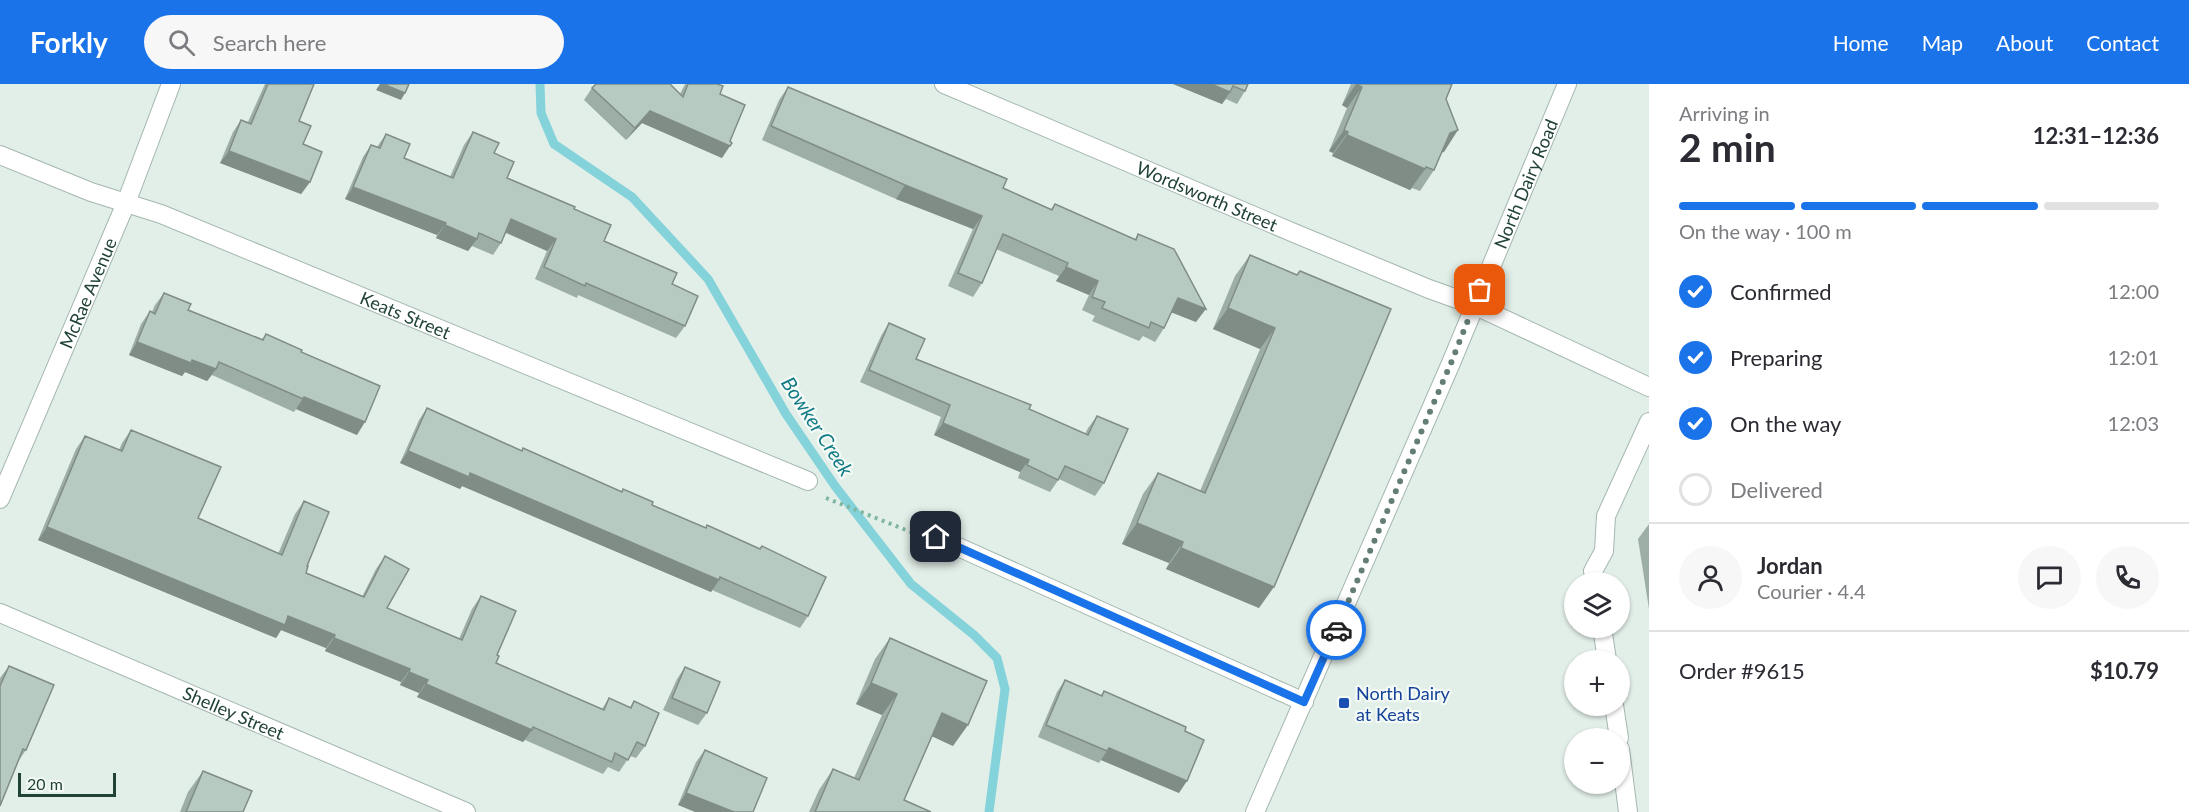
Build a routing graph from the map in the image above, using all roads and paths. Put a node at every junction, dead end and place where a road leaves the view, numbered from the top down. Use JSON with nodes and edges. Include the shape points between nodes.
{"nodes":[{"id":1,"x":171,"y":84,"type":"edge"},
{"id":2,"x":944,"y":84,"type":"edge"},
{"id":3,"x":1567,"y":84,"type":"edge"},
{"id":4,"x":0,"y":155,"type":"edge"},
{"id":5,"x":126,"y":203,"type":"junction"},
{"id":6,"x":1474,"y":305,"type":"junction"},
{"id":7,"x":1649,"y":387,"type":"edge"},
{"id":8,"x":1649,"y":422,"type":"edge"},
{"id":9,"x":808,"y":482,"type":"dead end"},
{"id":10,"x":822,"y":496,"type":"dead end"},
{"id":11,"x":0,"y":500,"type":"edge"},
{"id":12,"x":906,"y":531,"type":"dead end"},
{"id":13,"x":936,"y":537,"type":"dead end"},
{"id":14,"x":1593,"y":572,"type":"edge"},
{"id":15,"x":0,"y":613,"type":"edge"},
{"id":16,"x":1304,"y":702,"type":"junction"},
{"id":17,"x":1626,"y":794,"type":"edge"},
{"id":18,"x":466,"y":812,"type":"edge"},
{"id":19,"x":1255,"y":812,"type":"edge"},
{"id":20,"x":1628,"y":812,"type":"edge"}],
"edges":[{"from":1,"to":5,"type":"street","name":"McRae Avenue"},
{"from":2,"to":6,"type":"street","name":"Wordsworth Street","via":[[1315,242]]},
{"from":3,"to":6,"type":"street","name":"North Dairy Road"},
{"from":4,"to":5,"type":"street","name":"Keats Street"},
{"from":5,"to":9,"type":"street","name":"Keats Street","via":[[161,214]]},
{"from":5,"to":11,"type":"street","name":"McRae Avenue"},
{"from":6,"to":7,"type":"street","name":"Wordsworth Street"},
{"from":6,"to":16,"type":"street","name":"North Dairy Road"},
{"from":8,"to":14,"type":"street","via":[[1606,516],[1604,551]]},
{"from":10,"to":12,"type":"path"},
{"from":13,"to":16,"type":"street"},
{"from":15,"to":18,"type":"street","name":"Shelley Street"},
{"from":16,"to":19,"type":"street","name":"North Dairy Road"},
{"from":17,"to":20,"type":"street"}]}
